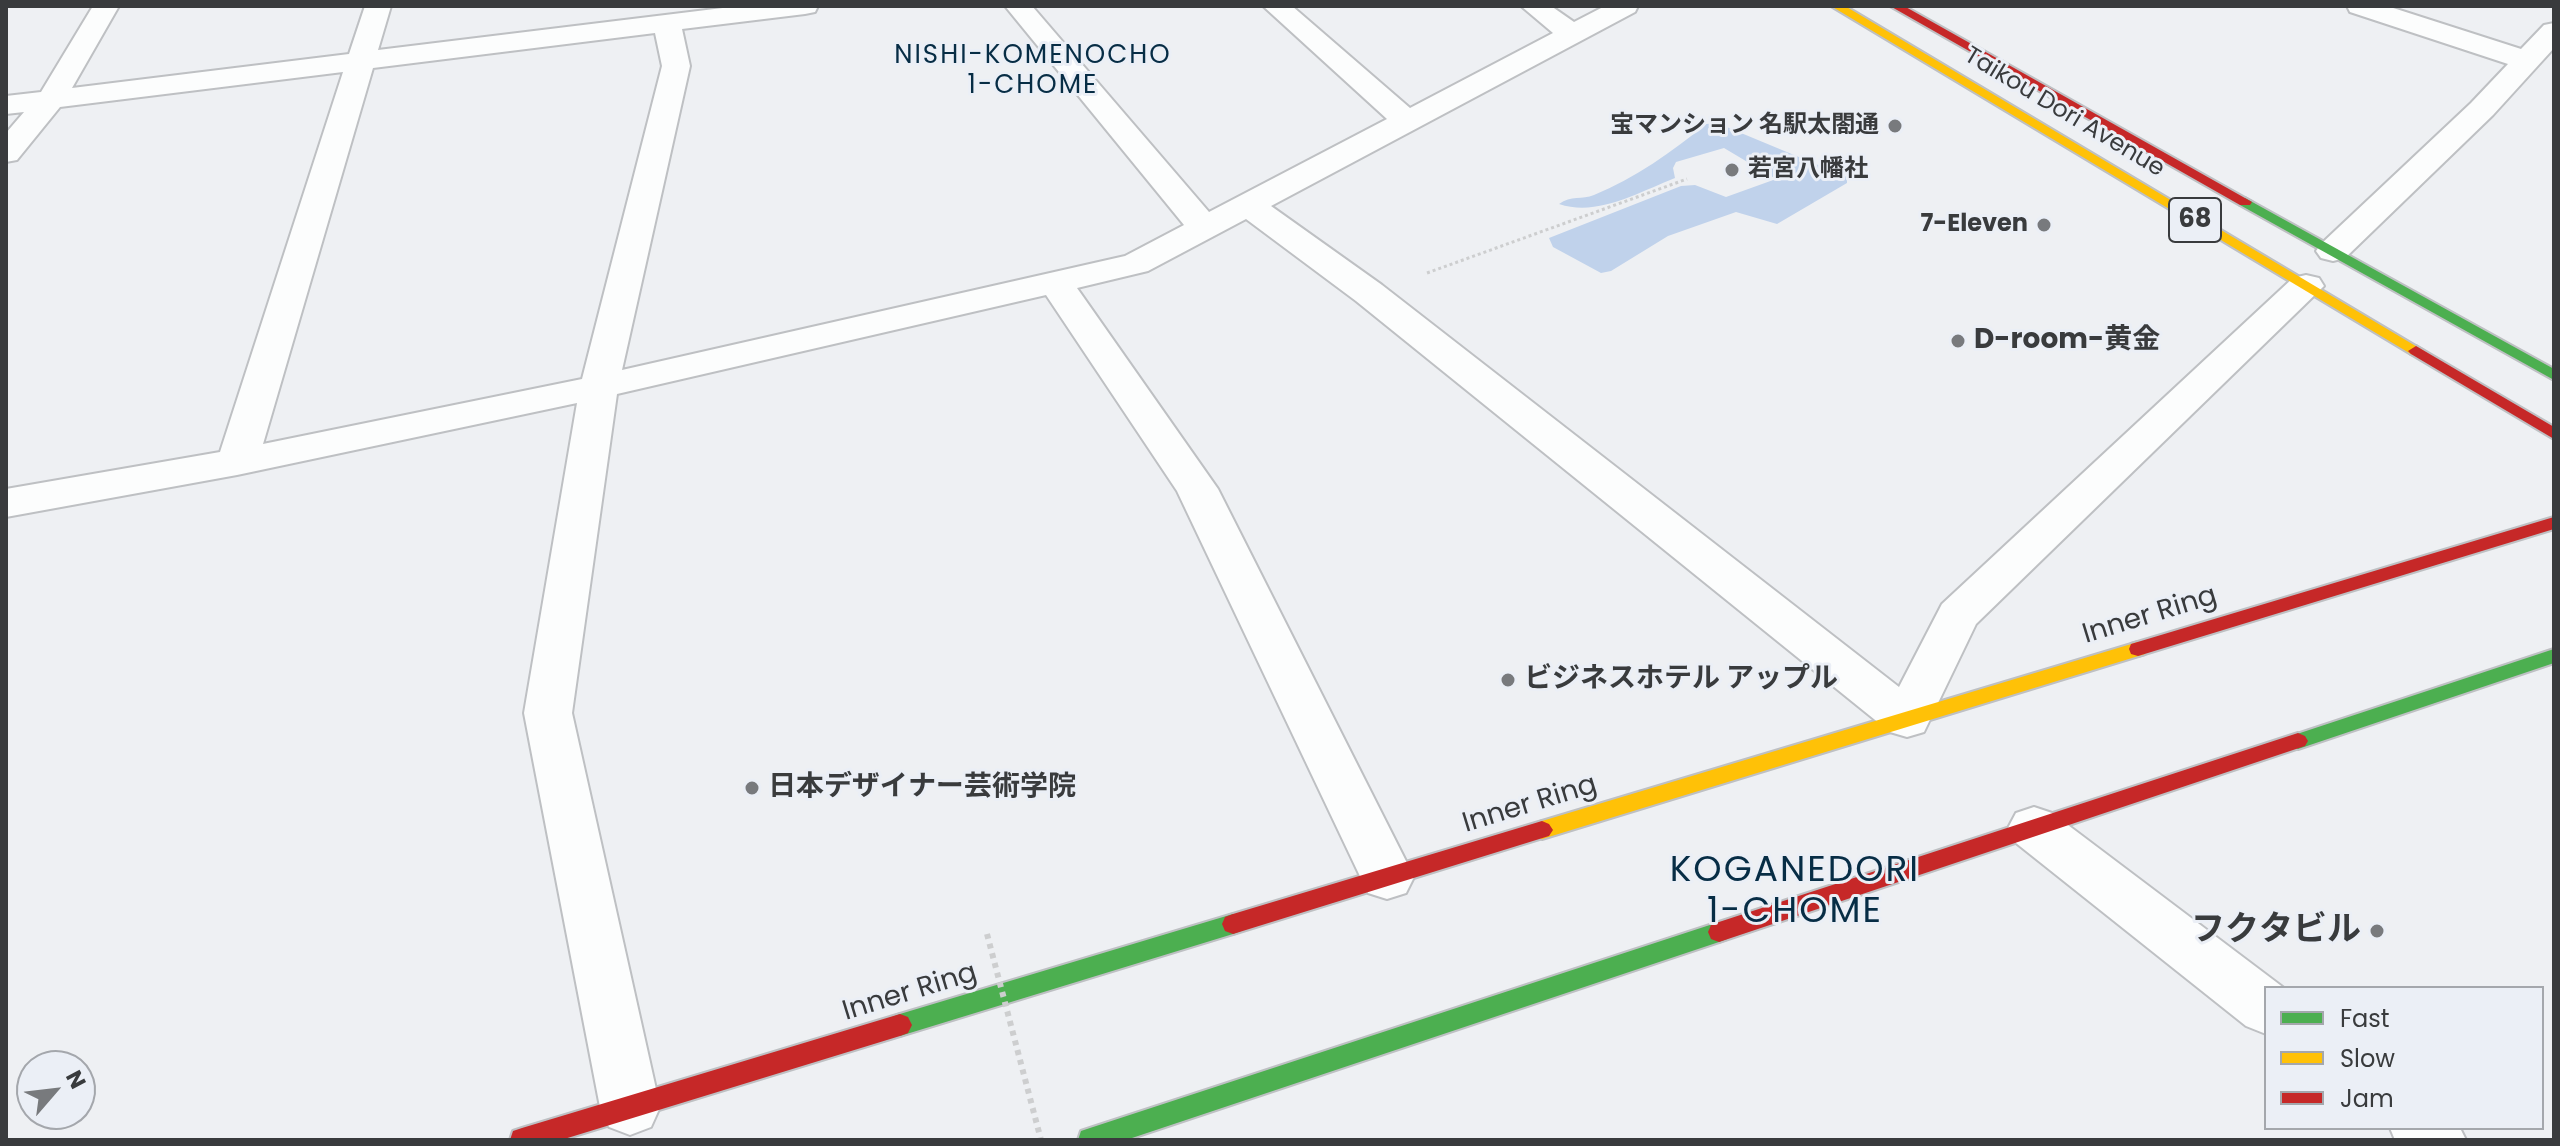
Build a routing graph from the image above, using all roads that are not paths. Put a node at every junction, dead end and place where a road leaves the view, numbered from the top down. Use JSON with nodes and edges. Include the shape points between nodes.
{"nodes":[{"id":1,"x":106,"y":6,"type":"edge"},
{"id":2,"x":378,"y":6,"type":"edge"},
{"id":3,"x":805,"y":6,"type":"edge"},
{"id":4,"x":1018,"y":6,"type":"edge"},
{"id":5,"x":1276,"y":6,"type":"edge"},
{"id":6,"x":1534,"y":6,"type":"edge"},
{"id":7,"x":1625,"y":6,"type":"edge"},
{"id":8,"x":1837,"y":6,"type":"edge"},
{"id":9,"x":1896,"y":6,"type":"edge"},
{"id":10,"x":2360,"y":6,"type":"edge"},
{"id":11,"x":728,"y":11,"type":"edge"},
{"id":12,"x":667,"y":23,"type":"junction"},
{"id":13,"x":2554,"y":31,"type":"edge"},
{"id":14,"x":1571,"y":33,"type":"junction"},
{"id":15,"x":2525,"y":60,"type":"junction"},
{"id":16,"x":361,"y":61,"type":"junction"},
{"id":17,"x":51,"y":99,"type":"junction"},
{"id":18,"x":6,"y":105,"type":"edge"},
{"id":19,"x":1406,"y":120,"type":"junction"},
{"id":20,"x":6,"y":153,"type":"edge"},
{"id":21,"x":1249,"y":206,"type":"junction"},
{"id":22,"x":1203,"y":227,"type":"junction"},
{"id":23,"x":2333,"y":251,"type":"junction"},
{"id":24,"x":1056,"y":284,"type":"junction"},
{"id":25,"x":2306,"y":286,"type":"junction"},
{"id":26,"x":2554,"y":375,"type":"edge"},
{"id":27,"x":599,"y":387,"type":"junction"},
{"id":28,"x":2554,"y":434,"type":"edge"},
{"id":29,"x":237,"y":462,"type":"junction"},
{"id":30,"x":6,"y":503,"type":"edge"},
{"id":31,"x":2554,"y":523,"type":"edge"},
{"id":32,"x":2554,"y":656,"type":"edge"},
{"id":33,"x":1907,"y":719,"type":"junction"},
{"id":34,"x":2034,"y":828,"type":"junction"},
{"id":35,"x":1387,"y":877,"type":"junction"},
{"id":36,"x":2264,"y":1006,"type":"edge"},
{"id":37,"x":630,"y":1107,"type":"junction"},
{"id":38,"x":522,"y":1140,"type":"edge"},
{"id":39,"x":1090,"y":1140,"type":"edge"}],
"edges":[{"from":1,"to":17,"type":"street"},
{"from":2,"to":16,"type":"street"},
{"from":3,"to":11,"type":"street"},
{"from":4,"to":22,"type":"street"},
{"from":5,"to":19,"type":"street"},
{"from":6,"to":14,"type":"street"},
{"from":7,"to":14,"type":"street"},
{"from":8,"to":25,"type":"main road","name":"Taikou Dori Avenue","number":"68"},
{"from":9,"to":23,"type":"main road","name":"Taikou Dori Avenue","number":"68"},
{"from":10,"to":15,"type":"street"},
{"from":11,"to":12,"type":"street"},
{"from":12,"to":16,"type":"street"},
{"from":12,"to":27,"type":"street","via":[[676,66]]},
{"from":13,"to":15,"type":"street"},
{"from":14,"to":19,"type":"street"},
{"from":15,"to":23,"type":"street","via":[[2482,109]]},
{"from":16,"to":17,"type":"street"},
{"from":16,"to":29,"type":"street"},
{"from":17,"to":18,"type":"street"},
{"from":17,"to":20,"type":"street"},
{"from":19,"to":21,"type":"street"},
{"from":21,"to":22,"type":"street"},
{"from":21,"to":33,"type":"street","via":[[1369,293]]},
{"from":22,"to":24,"type":"street","via":[[1136,264]]},
{"from":23,"to":26,"type":"main road","name":"Taikou Dori Avenue","number":"68"},
{"from":24,"to":27,"type":"street"},
{"from":24,"to":35,"type":"street","via":[[1197,489]]},
{"from":25,"to":28,"type":"main road","name":"Taikou Dori Avenue","number":"68"},
{"from":25,"to":33,"type":"street","via":[[1958,615]]},
{"from":27,"to":29,"type":"street"},
{"from":27,"to":37,"type":"street","via":[[548,713]]},
{"from":29,"to":30,"type":"street"},
{"from":31,"to":33,"type":"main road","name":"Inner Ring"},
{"from":32,"to":34,"type":"main road"},
{"from":33,"to":35,"type":"main road","name":"Inner Ring"},
{"from":34,"to":36,"type":"street"},
{"from":34,"to":39,"type":"main road"},
{"from":35,"to":37,"type":"main road","name":"Inner Ring"},
{"from":37,"to":38,"type":"main road","name":"Inner Ring"}]}
